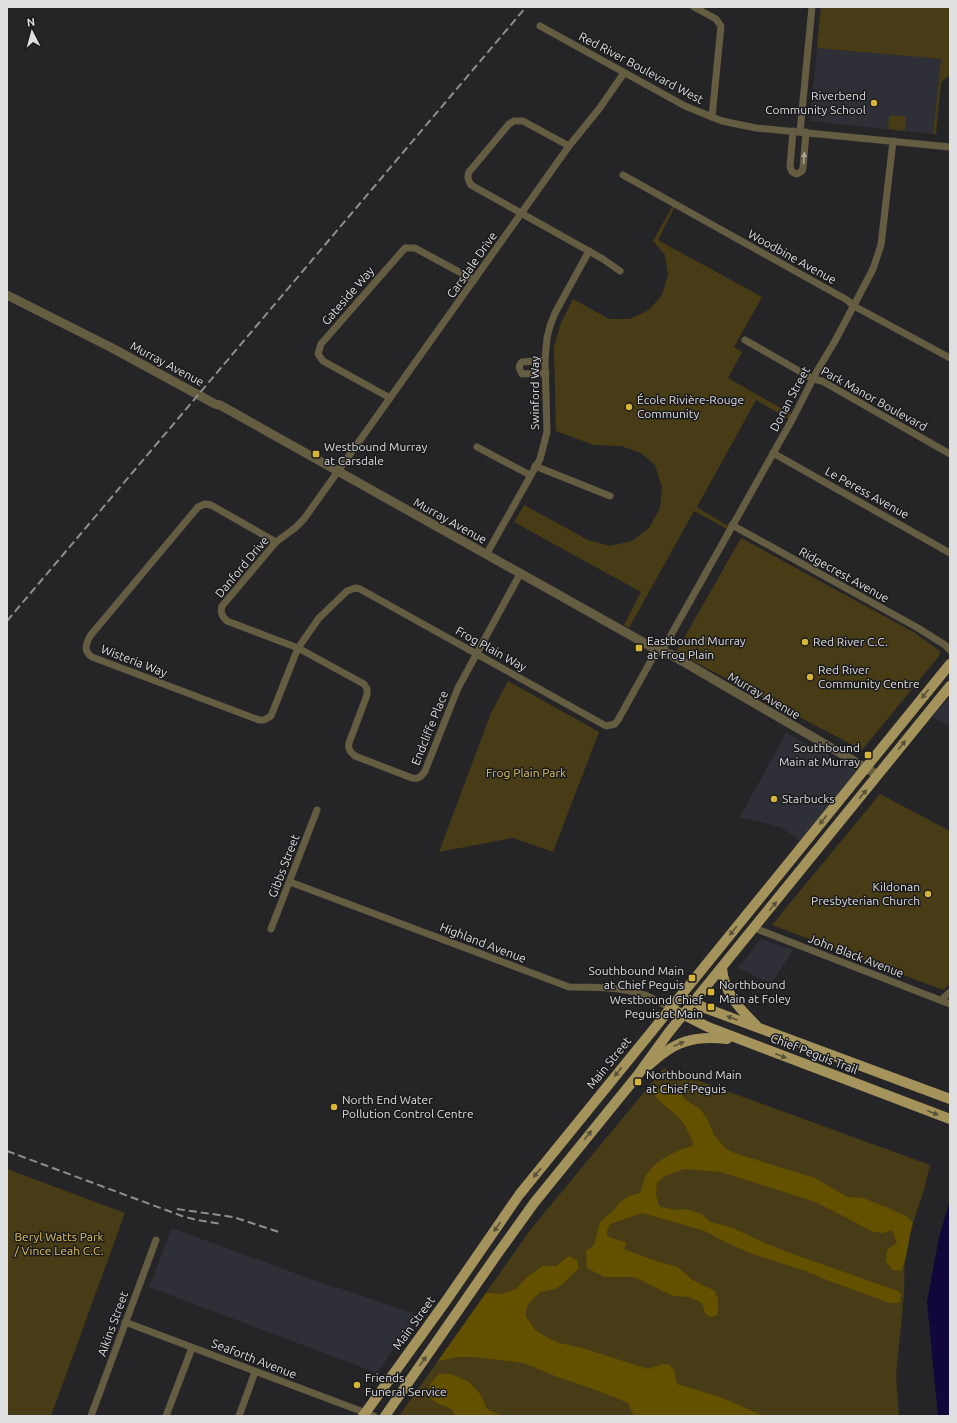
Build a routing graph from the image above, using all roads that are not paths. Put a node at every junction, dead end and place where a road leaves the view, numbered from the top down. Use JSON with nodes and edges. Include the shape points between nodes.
{"nodes":[{"id":1,"x":694,"y":7,"type":"edge"},
{"id":2,"x":812,"y":7,"type":"edge"},
{"id":3,"x":540,"y":26,"type":"dead end"},
{"id":4,"x":624,"y":73,"type":"junction"},
{"id":5,"x":712,"y":117,"type":"junction"},
{"id":6,"x":800,"y":132,"type":"junction"},
{"id":7,"x":893,"y":141,"type":"junction"},
{"id":8,"x":569,"y":146,"type":"junction"},
{"id":9,"x":950,"y":147,"type":"edge"},
{"id":10,"x":623,"y":175,"type":"dead end"},
{"id":11,"x":522,"y":214,"type":"junction"},
{"id":12,"x":589,"y":251,"type":"junction"},
{"id":13,"x":620,"y":271,"type":"dead end"},
{"id":14,"x":474,"y":280,"type":"junction"},
{"id":15,"x":7,"y":295,"type":"edge"},
{"id":16,"x":854,"y":306,"type":"junction"},
{"id":17,"x":745,"y":340,"type":"dead end"},
{"id":18,"x":950,"y":358,"type":"edge"},
{"id":19,"x":545,"y":360,"type":"junction"},
{"id":20,"x":546,"y":373,"type":"junction"},
{"id":21,"x":813,"y":379,"type":"junction"},
{"id":22,"x":390,"y":398,"type":"junction"},
{"id":23,"x":477,"y":447,"type":"dead end"},
{"id":24,"x":773,"y":453,"type":"junction"},
{"id":25,"x":950,"y":454,"type":"edge"},
{"id":26,"x":536,"y":466,"type":"junction"},
{"id":27,"x":339,"y":472,"type":"junction"},
{"id":28,"x":530,"y":475,"type":"junction"},
{"id":29,"x":610,"y":496,"type":"dead end"},
{"id":30,"x":732,"y":525,"type":"junction"},
{"id":31,"x":276,"y":542,"type":"junction"},
{"id":32,"x":950,"y":552,"type":"edge"},
{"id":33,"x":486,"y":555,"type":"junction"},
{"id":34,"x":520,"y":574,"type":"junction"},
{"id":35,"x":948,"y":646,"type":"edge"},
{"id":36,"x":298,"y":648,"type":"junction"},
{"id":37,"x":659,"y":650,"type":"junction"},
{"id":38,"x":476,"y":654,"type":"junction"},
{"id":39,"x":950,"y":664,"type":"edge"},
{"id":40,"x":950,"y":686,"type":"edge"},
{"id":41,"x":865,"y":768,"type":"junction"},
{"id":42,"x":878,"y":775,"type":"junction"},
{"id":43,"x":316,"y":810,"type":"dead end"},
{"id":44,"x":290,"y":882,"type":"junction"},
{"id":45,"x":754,"y":928,"type":"junction"},
{"id":46,"x":271,"y":929,"type":"dead end"},
{"id":47,"x":722,"y":968,"type":"junction"},
{"id":48,"x":950,"y":992,"type":"edge"},
{"id":49,"x":680,"y":996,"type":"junction"},
{"id":50,"x":941,"y":1000,"type":"junction"},
{"id":51,"x":694,"y":1002,"type":"junction"},
{"id":52,"x":950,"y":1004,"type":"edge"},
{"id":53,"x":670,"y":1008,"type":"junction"},
{"id":54,"x":683,"y":1015,"type":"junction"},
{"id":55,"x":759,"y":1028,"type":"junction"},
{"id":56,"x":745,"y":1042,"type":"junction"},
{"id":57,"x":636,"y":1076,"type":"junction"},
{"id":58,"x":950,"y":1099,"type":"edge"},
{"id":59,"x":950,"y":1119,"type":"edge"},
{"id":60,"x":156,"y":1240,"type":"dead end"},
{"id":61,"x":125,"y":1322,"type":"junction"},
{"id":62,"x":192,"y":1348,"type":"junction"},
{"id":63,"x":255,"y":1372,"type":"junction"},
{"id":64,"x":367,"y":1415,"type":"edge"},
{"id":65,"x":91,"y":1416,"type":"edge"},
{"id":66,"x":166,"y":1416,"type":"edge"},
{"id":67,"x":238,"y":1416,"type":"edge"},
{"id":68,"x":385,"y":1416,"type":"edge"}],
"edges":[{"from":1,"to":5,"type":"street","via":[[716,20],[721,26]]},
{"from":2,"to":6,"type":"street"},
{"from":3,"to":4,"type":"street","name":"Red River Boulevard West"},
{"from":4,"to":5,"type":"street","name":"Red River Boulevard West","via":[[685,106]]},
{"from":4,"to":8,"type":"street","name":"Carsdale Drive"},
{"from":5,"to":6,"type":"street","name":"Red River Boulevard West","via":[[749,127]]},
{"from":6,"to":6,"type":"street","one_way":true,"via":[[790,166],[793,173],[797,174],[803,168]]},
{"from":6,"to":7,"type":"street","name":"Red River Boulevard West"},
{"from":7,"to":9,"type":"street","name":"Red River Boulevard West"},
{"from":7,"to":16,"type":"street","name":"Donan Street","via":[[881,245],[873,269]]},
{"from":8,"to":11,"type":"street","name":"Carsdale Drive"},
{"from":8,"to":11,"type":"street","via":[[523,121],[514,120],[469,172],[468,181],[472,185]]},
{"from":10,"to":16,"type":"street","name":"Woodbine Avenue"},
{"from":11,"to":12,"type":"street"},
{"from":11,"to":14,"type":"street","name":"Carsdale Drive"},
{"from":12,"to":13,"type":"street"},
{"from":12,"to":19,"type":"street","name":"Swinford Way","via":[[550,326],[546,338]]},
{"from":14,"to":22,"type":"street","name":"Carsdale Drive"},
{"from":14,"to":22,"type":"street","name":"Gateside Way","via":[[415,248],[405,248],[321,344],[318,354],[323,361]]},
{"from":15,"to":27,"type":"street","name":"Murray Avenue","via":[[220,405]]},
{"from":16,"to":18,"type":"street","name":"Woodbine Avenue"},
{"from":16,"to":21,"type":"street","name":"Donan Street"},
{"from":17,"to":21,"type":"street","name":"Park Manor Boulevard"},
{"from":19,"to":20,"type":"street","name":"Swinford Way"},
{"from":19,"to":20,"type":"street","via":[[522,362],[519,368],[522,374]]},
{"from":20,"to":26,"type":"street","name":"Swinford Way","via":[[547,432]]},
{"from":21,"to":24,"type":"street","name":"Donan Street"},
{"from":21,"to":25,"type":"street","name":"Park Manor Boulevard","via":[[822,381]]},
{"from":22,"to":27,"type":"street","name":"Carsdale Drive"},
{"from":23,"to":28,"type":"street"},
{"from":24,"to":30,"type":"street","name":"Donan Street"},
{"from":24,"to":32,"type":"street","name":"Le Peress Avenue"},
{"from":26,"to":28,"type":"street","name":"Swinford Way"},
{"from":26,"to":29,"type":"street"},
{"from":27,"to":31,"type":"street","name":"Danford Drive","via":[[304,519]]},
{"from":27,"to":33,"type":"street","name":"Murray Avenue"},
{"from":28,"to":33,"type":"street","name":"Swinford Way"},
{"from":30,"to":35,"type":"street","name":"Ridgecrest Avenue"},
{"from":30,"to":37,"type":"street","name":"Donan Street"},
{"from":31,"to":36,"type":"street","name":"Danford Drive","via":[[222,606],[222,616],[227,621]]},
{"from":31,"to":36,"type":"street","name":"Wisteria Way","via":[[211,505],[198,507],[90,636],[86,650],[92,657],[264,720],[272,716]]},
{"from":33,"to":34,"type":"street","name":"Murray Avenue"},
{"from":34,"to":37,"type":"street","name":"Murray Avenue"},
{"from":34,"to":38,"type":"street","name":"Endcliffe Place"},
{"from":36,"to":38,"type":"street","name":"Frog Plain Way","via":[[319,618],[348,591],[355,588]]},
{"from":36,"to":38,"type":"street","name":"Endcliffe Place","via":[[367,688],[367,695],[349,743],[350,752],[354,756],[412,778],[421,777],[425,771],[458,688]]},
{"from":37,"to":38,"type":"street","name":"Frog Plain Way","via":[[618,720],[615,724],[606,726]]},
{"from":37,"to":41,"type":"street","name":"Murray Avenue"},
{"from":39,"to":41,"type":"main road","name":"Main Street","one_way":true},
{"from":42,"to":40,"type":"main road","one_way":true},
{"from":41,"to":42,"type":"street","name":"Murray Avenue"},
{"from":41,"to":49,"type":"main road","name":"Main Street","one_way":true},
{"from":45,"to":42,"type":"main road","one_way":true},
{"from":43,"to":44,"type":"street","name":"Gibbs Street"},
{"from":44,"to":46,"type":"street","name":"Gibbs Street"},
{"from":44,"to":53,"type":"street","name":"Highland Avenue","via":[[569,987],[636,992]]},
{"from":45,"to":47,"type":"main road"},
{"from":45,"to":50,"type":"street","name":"John Black Avenue"},
{"from":47,"to":51,"type":"main road"},
{"from":47,"to":55,"type":"main road","via":[[723,982],[731,996]]},
{"from":48,"to":50,"type":"street"},
{"from":49,"to":51,"type":"main road","name":"Chief Peguis Trail"},
{"from":49,"to":53,"type":"main road","name":"Main Street"},
{"from":50,"to":52,"type":"street","name":"John Black Avenue"},
{"from":51,"to":54,"type":"main road"},
{"from":55,"to":51,"type":"main road","name":"Chief Peguis Trail","one_way":true},
{"from":53,"to":54,"type":"main road","name":"Chief Peguis Trail"},
{"from":53,"to":64,"type":"main road","name":"Main Street","one_way":true,"via":[[519,1195]]},
{"from":54,"to":56,"type":"main road","name":"Chief Peguis Trail"},
{"from":54,"to":57,"type":"main road"},
{"from":55,"to":58,"type":"main road","name":"Chief Peguis Trail"},
{"from":57,"to":56,"type":"main road","one_way":true,"via":[[668,1049],[686,1041],[716,1037]]},
{"from":56,"to":59,"type":"main road","name":"Chief Peguis Trail","one_way":true},
{"from":68,"to":57,"type":"main road","one_way":true,"via":[[534,1203]]},
{"from":60,"to":61,"type":"street","name":"Aikins Street"},
{"from":61,"to":62,"type":"street","name":"Seaforth Avenue"},
{"from":61,"to":65,"type":"street","name":"Aikins Street"},
{"from":62,"to":63,"type":"street","name":"Seaforth Avenue"},
{"from":62,"to":66,"type":"street"},
{"from":63,"to":64,"type":"street","name":"Seaforth Avenue"},
{"from":63,"to":67,"type":"street"}]}
